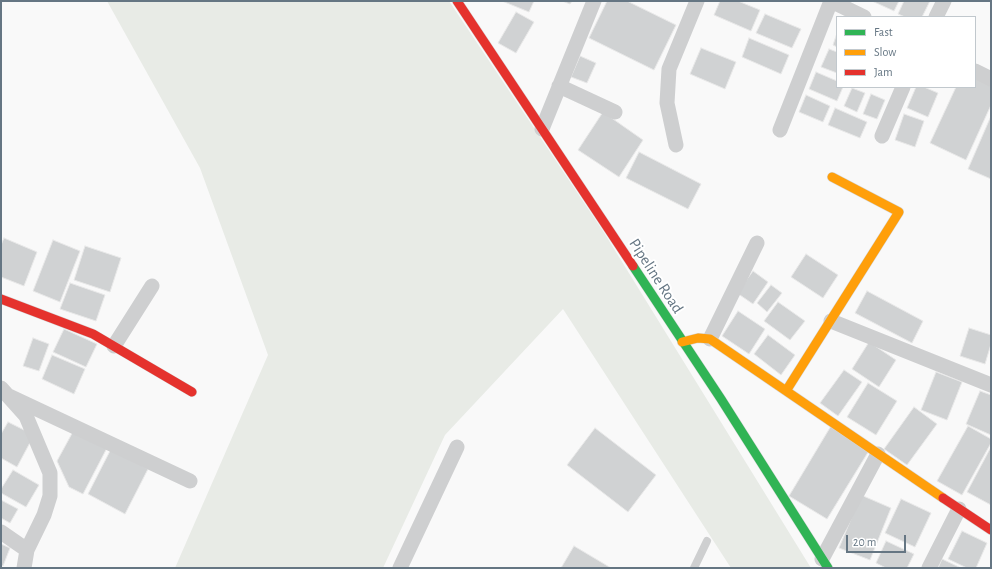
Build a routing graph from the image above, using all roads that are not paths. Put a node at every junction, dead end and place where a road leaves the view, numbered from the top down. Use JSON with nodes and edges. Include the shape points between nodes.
{"nodes":[{"id":1,"x":594,"y":1,"type":"edge"},
{"id":2,"x":696,"y":1,"type":"edge"},
{"id":3,"x":831,"y":1,"type":"edge"},
{"id":4,"x":944,"y":1,"type":"edge"},
{"id":5,"x":463,"y":4,"type":"edge"},
{"id":6,"x":862,"y":16,"type":"edge"},
{"id":7,"x":936,"y":16,"type":"edge"},
{"id":8,"x":976,"y":72,"type":"edge"},
{"id":9,"x":991,"y":79,"type":"edge"},
{"id":10,"x":559,"y":86,"type":"junction"},
{"id":11,"x":903,"y":88,"type":"edge"},
{"id":12,"x":615,"y":112,"type":"dead end"},
{"id":13,"x":542,"y":129,"type":"junction"},
{"id":14,"x":780,"y":130,"type":"dead end"},
{"id":15,"x":882,"y":136,"type":"dead end"},
{"id":16,"x":676,"y":145,"type":"dead end"},
{"id":17,"x":832,"y":177,"type":"dead end"},
{"id":18,"x":757,"y":243,"type":"dead end"},
{"id":19,"x":152,"y":286,"type":"dead end"},
{"id":20,"x":1,"y":299,"type":"edge"},
{"id":21,"x":831,"y":320,"type":"junction"},
{"id":22,"x":710,"y":339,"type":"junction"},
{"id":23,"x":682,"y":342,"type":"junction"},
{"id":24,"x":114,"y":346,"type":"junction"},
{"id":25,"x":991,"y":385,"type":"edge"},
{"id":26,"x":786,"y":391,"type":"junction"},
{"id":27,"x":5,"y":392,"type":"edge"},
{"id":28,"x":192,"y":392,"type":"dead end"},
{"id":29,"x":457,"y":447,"type":"dead end"},
{"id":30,"x":878,"y":454,"type":"junction"},
{"id":31,"x":190,"y":481,"type":"dead end"},
{"id":32,"x":959,"y":509,"type":"junction"},
{"id":33,"x":991,"y":530,"type":"edge"},
{"id":34,"x":1,"y":532,"type":"edge"},
{"id":35,"x":707,"y":542,"type":"dead end"},
{"id":36,"x":27,"y":550,"type":"junction"},
{"id":37,"x":825,"y":564,"type":"edge"},
{"id":38,"x":24,"y":568,"type":"edge"},
{"id":39,"x":400,"y":568,"type":"edge"},
{"id":40,"x":694,"y":568,"type":"edge"},
{"id":41,"x":929,"y":568,"type":"edge"}],
"edges":[{"from":1,"to":10,"type":"street"},
{"from":2,"to":16,"type":"street","via":[[669,69],[667,103]]},
{"from":3,"to":6,"type":"street"},
{"from":3,"to":14,"type":"street"},
{"from":4,"to":7,"type":"street"},
{"from":5,"to":13,"type":"street","name":"Pipeline Road"},
{"from":8,"to":9,"type":"street"},
{"from":10,"to":12,"type":"street"},
{"from":10,"to":13,"type":"street"},
{"from":11,"to":15,"type":"street"},
{"from":13,"to":23,"type":"street","name":"Pipeline Road"},
{"from":17,"to":21,"type":"street","via":[[899,212]]},
{"from":18,"to":22,"type":"street"},
{"from":19,"to":24,"type":"street"},
{"from":20,"to":24,"type":"street","via":[[93,334]]},
{"from":21,"to":25,"type":"street"},
{"from":21,"to":26,"type":"street"},
{"from":22,"to":23,"type":"street","via":[[698,338]]},
{"from":22,"to":26,"type":"street"},
{"from":23,"to":37,"type":"street","name":"Pipeline Road","via":[[721,398]]},
{"from":24,"to":28,"type":"street"},
{"from":26,"to":30,"type":"street"},
{"from":27,"to":31,"type":"street"},
{"from":27,"to":36,"type":"street","via":[[26,416],[50,473],[50,496]]},
{"from":29,"to":39,"type":"street"},
{"from":30,"to":32,"type":"street"},
{"from":30,"to":37,"type":"street"},
{"from":32,"to":33,"type":"street"},
{"from":32,"to":41,"type":"street"},
{"from":34,"to":36,"type":"street"},
{"from":35,"to":40,"type":"lane"},
{"from":36,"to":38,"type":"street"}]}
